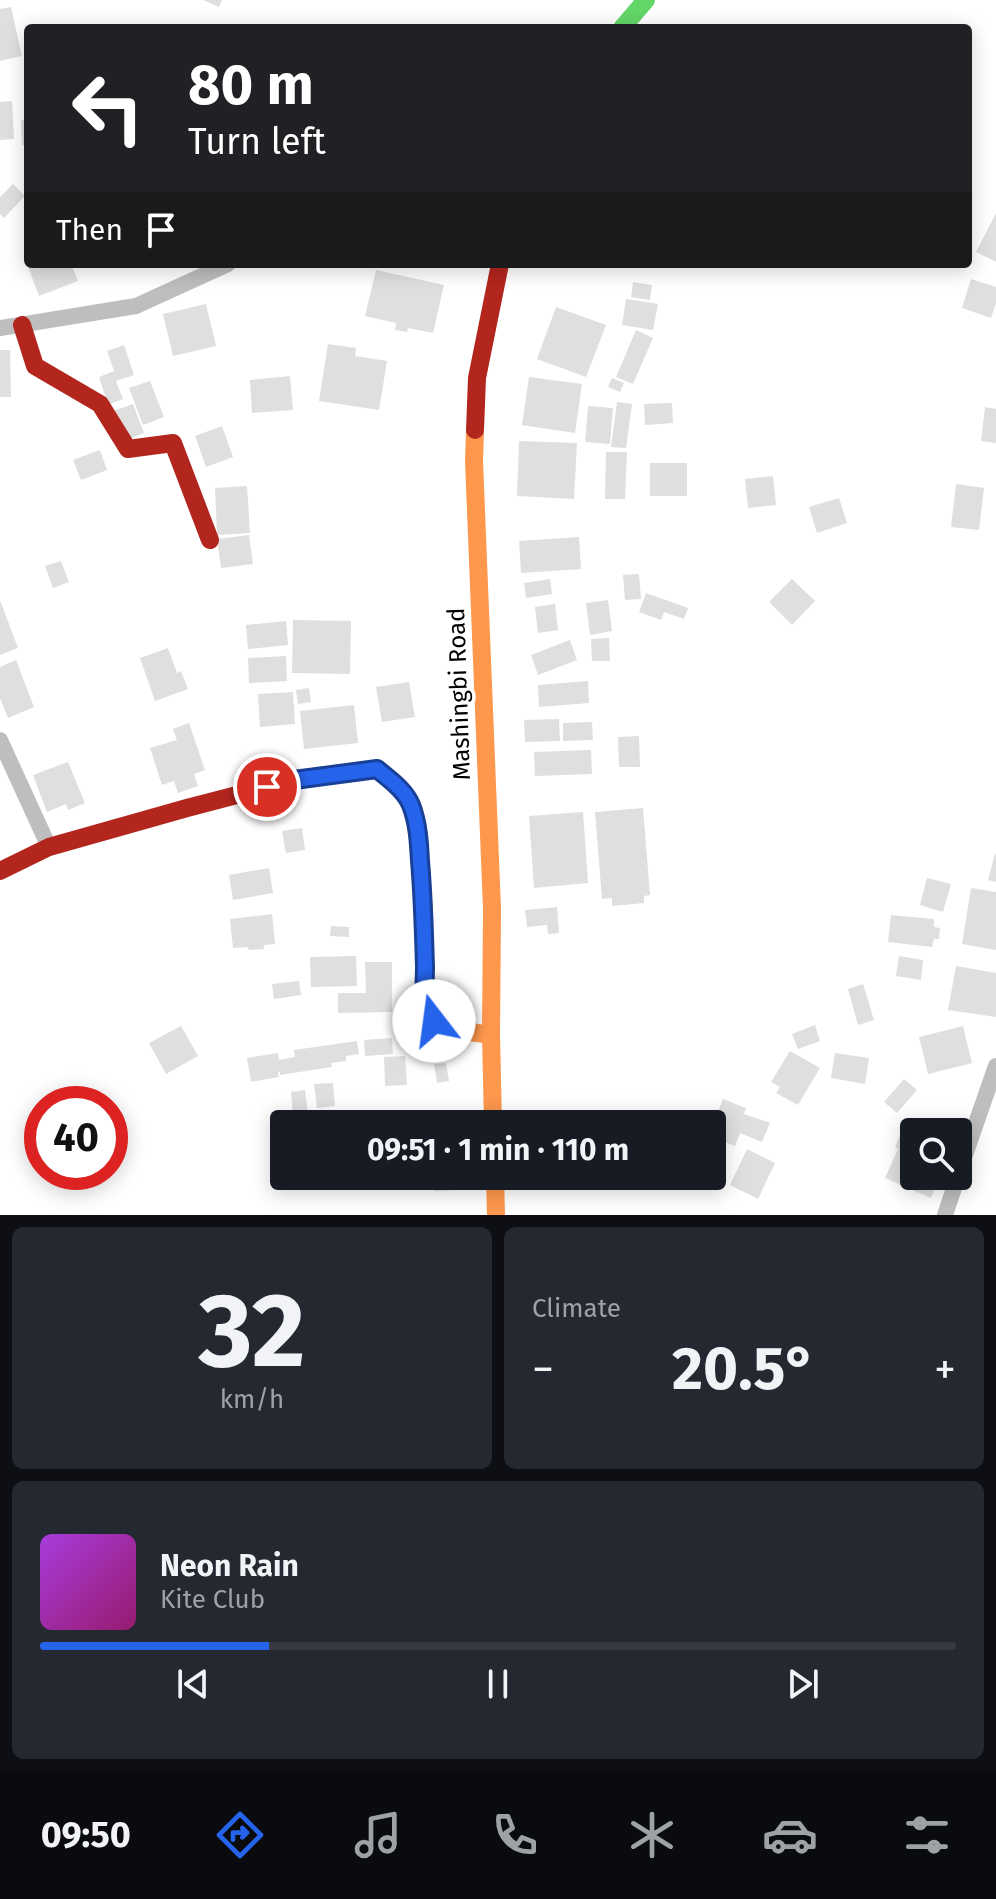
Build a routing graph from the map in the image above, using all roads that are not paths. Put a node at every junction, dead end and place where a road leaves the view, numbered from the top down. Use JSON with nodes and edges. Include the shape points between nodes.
{"nodes":[{"id":1,"x":646,"y":0,"type":"edge"},
{"id":2,"x":625,"y":24,"type":"edge"},
{"id":3,"x":219,"y":268,"type":"edge"},
{"id":4,"x":499,"y":268,"type":"edge"},
{"id":5,"x":22,"y":325,"type":"junction"},
{"id":6,"x":0,"y":328,"type":"edge"},
{"id":7,"x":210,"y":540,"type":"dead end"},
{"id":8,"x":0,"y":740,"type":"edge"},
{"id":9,"x":49,"y":847,"type":"junction"},
{"id":10,"x":0,"y":871,"type":"edge"},
{"id":11,"x":491,"y":1035,"type":"junction"},
{"id":12,"x":996,"y":1066,"type":"edge"},
{"id":13,"x":493,"y":1110,"type":"edge"},
{"id":14,"x":972,"y":1135,"type":"edge"},
{"id":15,"x":495,"y":1190,"type":"edge"},
{"id":16,"x":953,"y":1190,"type":"edge"},
{"id":17,"x":496,"y":1215,"type":"edge"},
{"id":18,"x":945,"y":1215,"type":"edge"}],
"edges":[{"from":1,"to":2,"type":"street"},
{"from":3,"to":5,"type":"street","via":[[136,306]]},
{"from":4,"to":11,"type":"street","name":"Mashingbi Road","via":[[477,378],[474,461],[492,909]]},
{"from":5,"to":6,"type":"street"},
{"from":5,"to":7,"type":"street","via":[[35,366],[100,404],[128,449],[173,443]]},
{"from":8,"to":9,"type":"street"},
{"from":9,"to":10,"type":"street"},
{"from":9,"to":11,"type":"street","via":[[294,780],[377,769],[410,802],[418,830],[427,1011],[449,1029]]},
{"from":11,"to":13,"type":"street","name":"Mashingbi Road"},
{"from":12,"to":14,"type":"street"},
{"from":15,"to":17,"type":"street"},
{"from":16,"to":18,"type":"street"}]}
